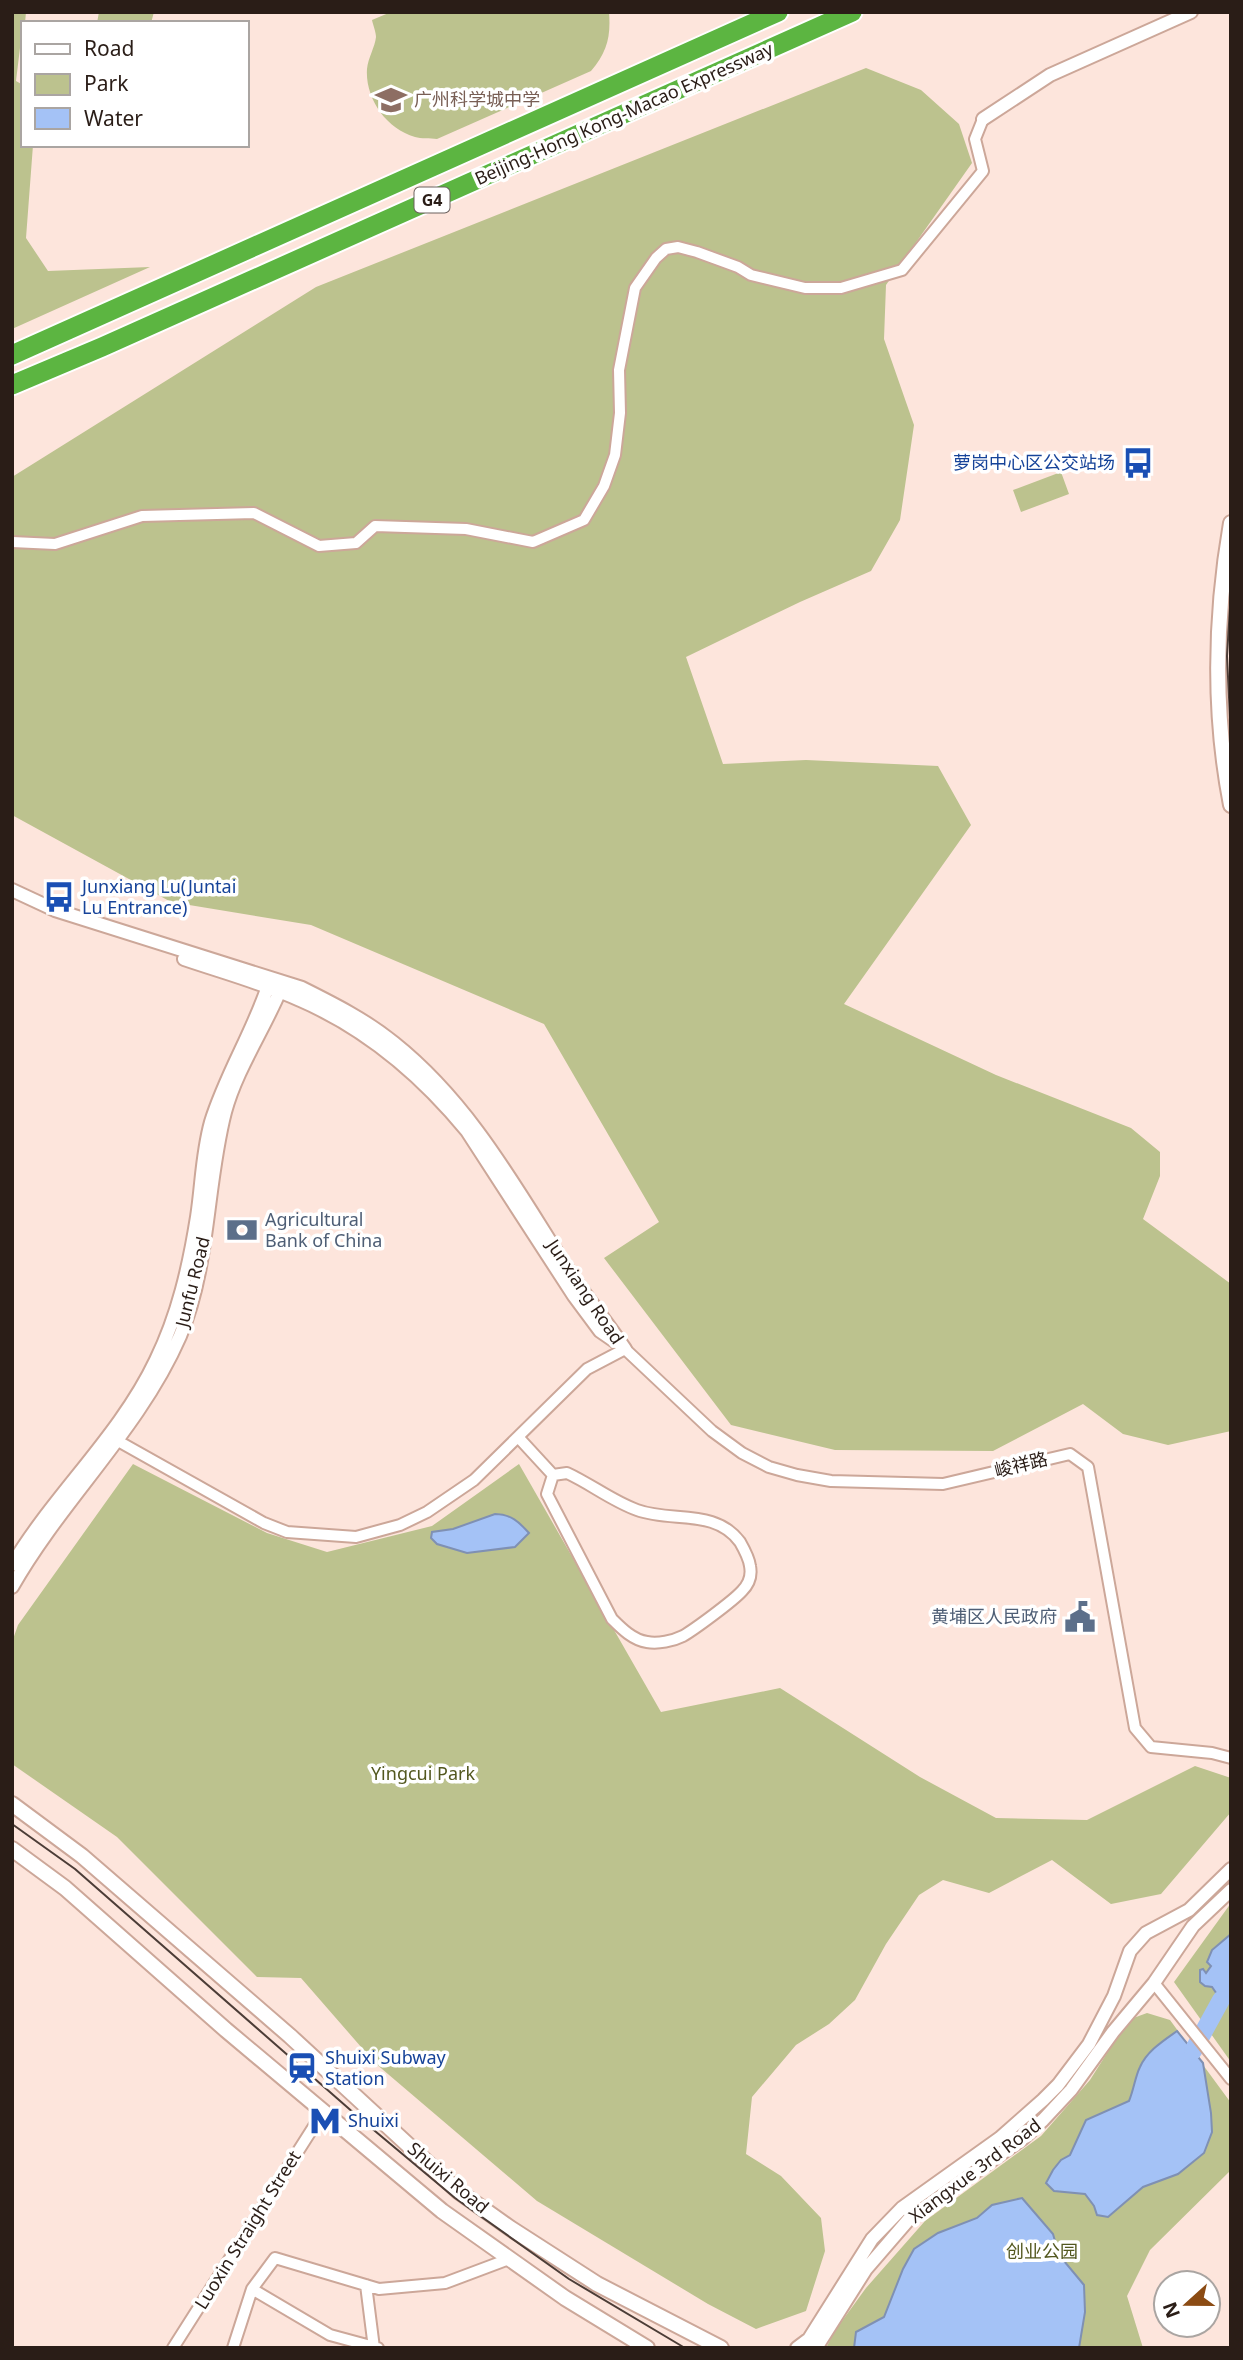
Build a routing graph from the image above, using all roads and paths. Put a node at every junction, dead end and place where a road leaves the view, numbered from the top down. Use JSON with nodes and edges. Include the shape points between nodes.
{"nodes":[{"id":1,"x":778,"y":12,"type":"edge"},
{"id":2,"x":852,"y":12,"type":"edge"},
{"id":3,"x":1191,"y":12,"type":"edge"},
{"id":4,"x":983,"y":119,"type":"joint"},
{"id":5,"x":102,"y":347,"type":"junction"},
{"id":6,"x":16,"y":353,"type":"edge"},
{"id":7,"x":12,"y":385,"type":"edge"},
{"id":8,"x":12,"y":395,"type":"edge"},
{"id":9,"x":1231,"y":523,"type":"edge"},
{"id":10,"x":12,"y":542,"type":"edge"},
{"id":11,"x":1231,"y":805,"type":"edge"},
{"id":12,"x":12,"y":890,"type":"edge"},
{"id":13,"x":12,"y":899,"type":"edge"},
{"id":14,"x":276,"y":985,"type":"junction"},
{"id":15,"x":625,"y":1349,"type":"junction"},
{"id":16,"x":518,"y":1437,"type":"junction"},
{"id":17,"x":118,"y":1441,"type":"junction"},
{"id":18,"x":553,"y":1475,"type":"junction"},
{"id":19,"x":12,"y":1564,"type":"edge"},
{"id":20,"x":12,"y":1587,"type":"edge"},
{"id":21,"x":1231,"y":1758,"type":"edge"},
{"id":22,"x":12,"y":1804,"type":"edge"},
{"id":23,"x":12,"y":1849,"type":"edge"},
{"id":24,"x":1231,"y":1869,"type":"edge"},
{"id":25,"x":1231,"y":1889,"type":"edge"},
{"id":26,"x":1154,"y":1983,"type":"junction"},
{"id":27,"x":1229,"y":2076,"type":"edge"},
{"id":28,"x":323,"y":2112,"type":"junction"},
{"id":29,"x":509,"y":2259,"type":"junction"},
{"id":30,"x":366,"y":2285,"type":"junction"},
{"id":31,"x":252,"y":2289,"type":"junction"},
{"id":32,"x":810,"y":2345,"type":"edge"},
{"id":33,"x":173,"y":2348,"type":"edge"},
{"id":34,"x":233,"y":2348,"type":"edge"},
{"id":35,"x":375,"y":2348,"type":"edge"},
{"id":36,"x":647,"y":2348,"type":"edge"},
{"id":37,"x":721,"y":2348,"type":"edge"},
{"id":38,"x":797,"y":2348,"type":"edge"}],
"edges":[{"from":1,"to":6,"type":"highway","name":"Beijing-Hong Kong-Macao Expressway","number":"G4"},
{"from":2,"to":5,"type":"highway","name":"Beijing-Hong Kong-Macao Expressway","number":"G4"},
{"from":3,"to":4,"type":"street","via":[[1050,75]]},
{"from":4,"to":10,"type":"street","via":[[975,139],[983,171],[902,270],[841,288],[805,288],[751,275],[678,247],[666,249],[656,258],[635,288],[619,370],[615,455],[584,520],[533,542],[466,529],[375,526],[356,543],[319,546],[254,513],[142,516],[55,544]]},
{"from":5,"to":7,"type":"highway","name":"Beijing-Hong Kong-Macao Expressway","number":"G4"},
{"from":5,"to":8,"type":"highway"},
{"from":9,"to":11,"type":"main road","via":[[1218,646],[1220,718]]},
{"from":12,"to":14,"type":"street","name":"Junxiang Road","via":[[55,910]]},
{"from":13,"to":14,"type":"street","name":"Junxiang Road"},
{"from":14,"to":15,"type":"street","name":"Junxiang Road","via":[[302,988],[370,1026],[410,1055],[451,1096],[499,1159],[564,1264]]},
{"from":14,"to":17,"type":"street","name":"Junfu Road","via":[[226,1109],[191,1304],[151,1392]]},
{"from":14,"to":19,"type":"street","name":"Junfu Road","via":[[225,1084],[212,1122],[181,1298],[161,1350],[123,1418]]},
{"from":15,"to":16,"type":"street","via":[[587,1369]]},
{"from":15,"to":21,"type":"street","name":"峻祥路","via":[[742,1453],[797,1475],[943,1484],[1070,1454],[1087,1467],[1135,1728],[1151,1747]]},
{"from":16,"to":17,"type":"street","via":[[474,1480],[427,1512],[356,1537],[287,1532],[264,1523]]},
{"from":16,"to":18,"type":"street"},
{"from":17,"to":20,"type":"street","name":"Junfu Road","via":[[55,1519]]},
{"from":18,"to":18,"type":"street","via":[[547,1494],[612,1619],[625,1632],[646,1643],[682,1636],[750,1580],[751,1565],[744,1548],[722,1525],[701,1518],[660,1517],[599,1493],[567,1473]]},
{"from":22,"to":37,"type":"main road","name":"Shuixi Road","via":[[82,1856],[290,2035],[458,2191],[597,2284]]},
{"from":23,"to":28,"type":"main road","name":"Shuixi Road","via":[[65,1888]]},
{"from":24,"to":32,"type":"street","via":[[1189,1910],[1146,1933],[1129,1951],[1114,1996],[1089,2043],[1043,2100],[1000,2138],[902,2208],[872,2239]]},
{"from":25,"to":26,"type":"street","name":"Xiangxue 3rd Road","via":[[1193,1926]]},
{"from":26,"to":27,"type":"street"},
{"from":26,"to":32,"type":"street","name":"Xiangxue 3rd Road","via":[[1071,2091],[1029,2133],[910,2218]]},
{"from":28,"to":29,"type":"main road","name":"Shuixi Road","via":[[442,2211]]},
{"from":28,"to":33,"type":"street","name":"Luoxin Straight Street"},
{"from":29,"to":30,"type":"street","via":[[445,2283]]},
{"from":29,"to":36,"type":"main road","name":"Shuixi Road"},
{"from":30,"to":31,"type":"street","via":[[275,2258]]},
{"from":30,"to":35,"type":"street"},
{"from":31,"to":34,"type":"street"},
{"from":31,"to":35,"type":"street","via":[[330,2335]]},
{"from":32,"to":38,"type":"street"}]}
